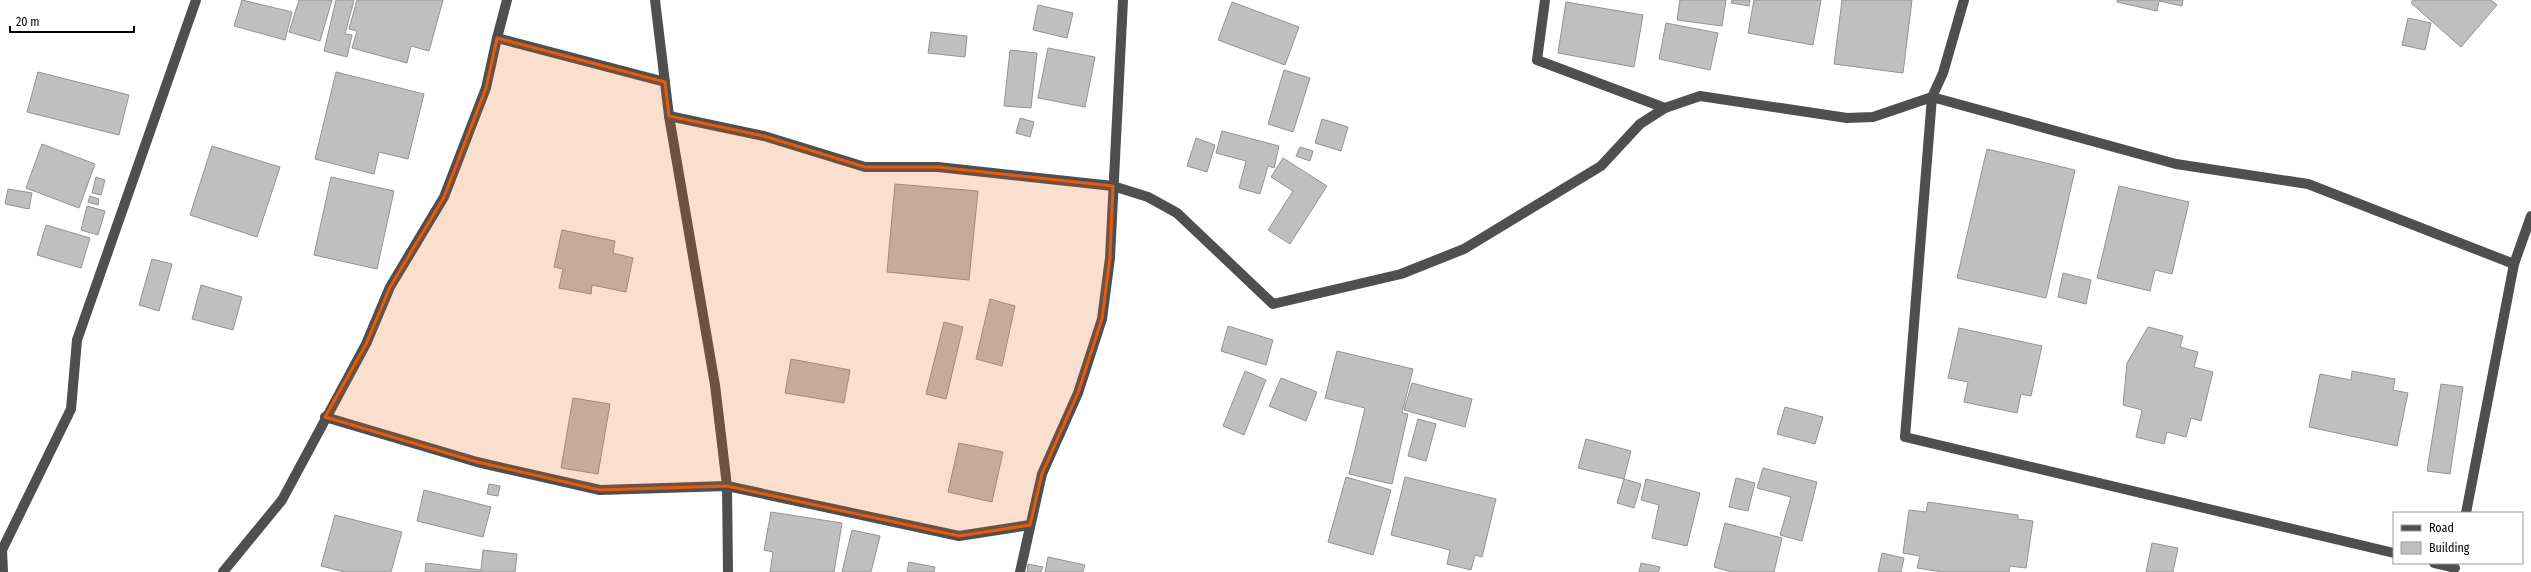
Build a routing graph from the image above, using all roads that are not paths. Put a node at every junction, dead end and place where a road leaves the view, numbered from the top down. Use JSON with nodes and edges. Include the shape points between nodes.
{"nodes":[{"id":1,"x":196,"y":0,"type":"edge"},
{"id":2,"x":507,"y":0,"type":"edge"},
{"id":3,"x":655,"y":0,"type":"edge"},
{"id":4,"x":1123,"y":0,"type":"edge"},
{"id":5,"x":1545,"y":0,"type":"edge"},
{"id":6,"x":1964,"y":0,"type":"edge"},
{"id":7,"x":498,"y":38,"type":"junction"},
{"id":8,"x":665,"y":82,"type":"junction"},
{"id":9,"x":1932,"y":97,"type":"junction"},
{"id":10,"x":1665,"y":108,"type":"junction"},
{"id":11,"x":669,"y":116,"type":"junction"},
{"id":12,"x":1113,"y":186,"type":"junction"},
{"id":13,"x":2531,"y":216,"type":"edge"},
{"id":14,"x":2514,"y":264,"type":"junction"},
{"id":15,"x":325,"y":417,"type":"junction"},
{"id":16,"x":727,"y":486,"type":"junction"},
{"id":17,"x":2466,"y":512,"type":"edge"},
{"id":18,"x":1030,"y":525,"type":"junction"},
{"id":19,"x":2393,"y":553,"type":"edge"},
{"id":20,"x":2438,"y":564,"type":"edge"},
{"id":21,"x":2456,"y":568,"type":"edge"},
{"id":22,"x":3,"y":572,"type":"edge"},
{"id":23,"x":223,"y":572,"type":"edge"},
{"id":24,"x":728,"y":572,"type":"edge"},
{"id":25,"x":1020,"y":572,"type":"edge"}],
"edges":[{"from":1,"to":22,"type":"street","via":[[77,340],[71,409],[2,550]]},
{"from":2,"to":7,"type":"street"},
{"from":3,"to":8,"type":"street"},
{"from":4,"to":12,"type":"street"},
{"from":5,"to":10,"type":"street","via":[[1537,60]]},
{"from":6,"to":9,"type":"street","via":[[1943,73]]},
{"from":7,"to":8,"type":"street"},
{"from":7,"to":15,"type":"street","via":[[486,88],[444,196],[390,287],[366,344]]},
{"from":8,"to":11,"type":"street"},
{"from":9,"to":10,"type":"street","via":[[1873,117],[1847,118],[1700,96]]},
{"from":9,"to":14,"type":"street","via":[[2176,164],[2308,184]]},
{"from":9,"to":19,"type":"street","via":[[1905,437]]},
{"from":10,"to":12,"type":"street","via":[[1640,124],[1601,166],[1464,250],[1401,274],[1273,304],[1177,212],[1148,197]]},
{"from":11,"to":12,"type":"street","via":[[764,136],[865,167],[938,167]]},
{"from":11,"to":16,"type":"street","via":[[715,385]]},
{"from":12,"to":18,"type":"street","via":[[1110,258],[1102,319],[1078,393],[1042,474]]},
{"from":13,"to":14,"type":"street"},
{"from":14,"to":17,"type":"street"},
{"from":15,"to":16,"type":"street","via":[[477,462],[600,490]]},
{"from":15,"to":23,"type":"street","via":[[282,500]]},
{"from":16,"to":18,"type":"street","via":[[959,536]]},
{"from":16,"to":24,"type":"street"},
{"from":18,"to":25,"type":"street"},
{"from":20,"to":21,"type":"street"}]}
